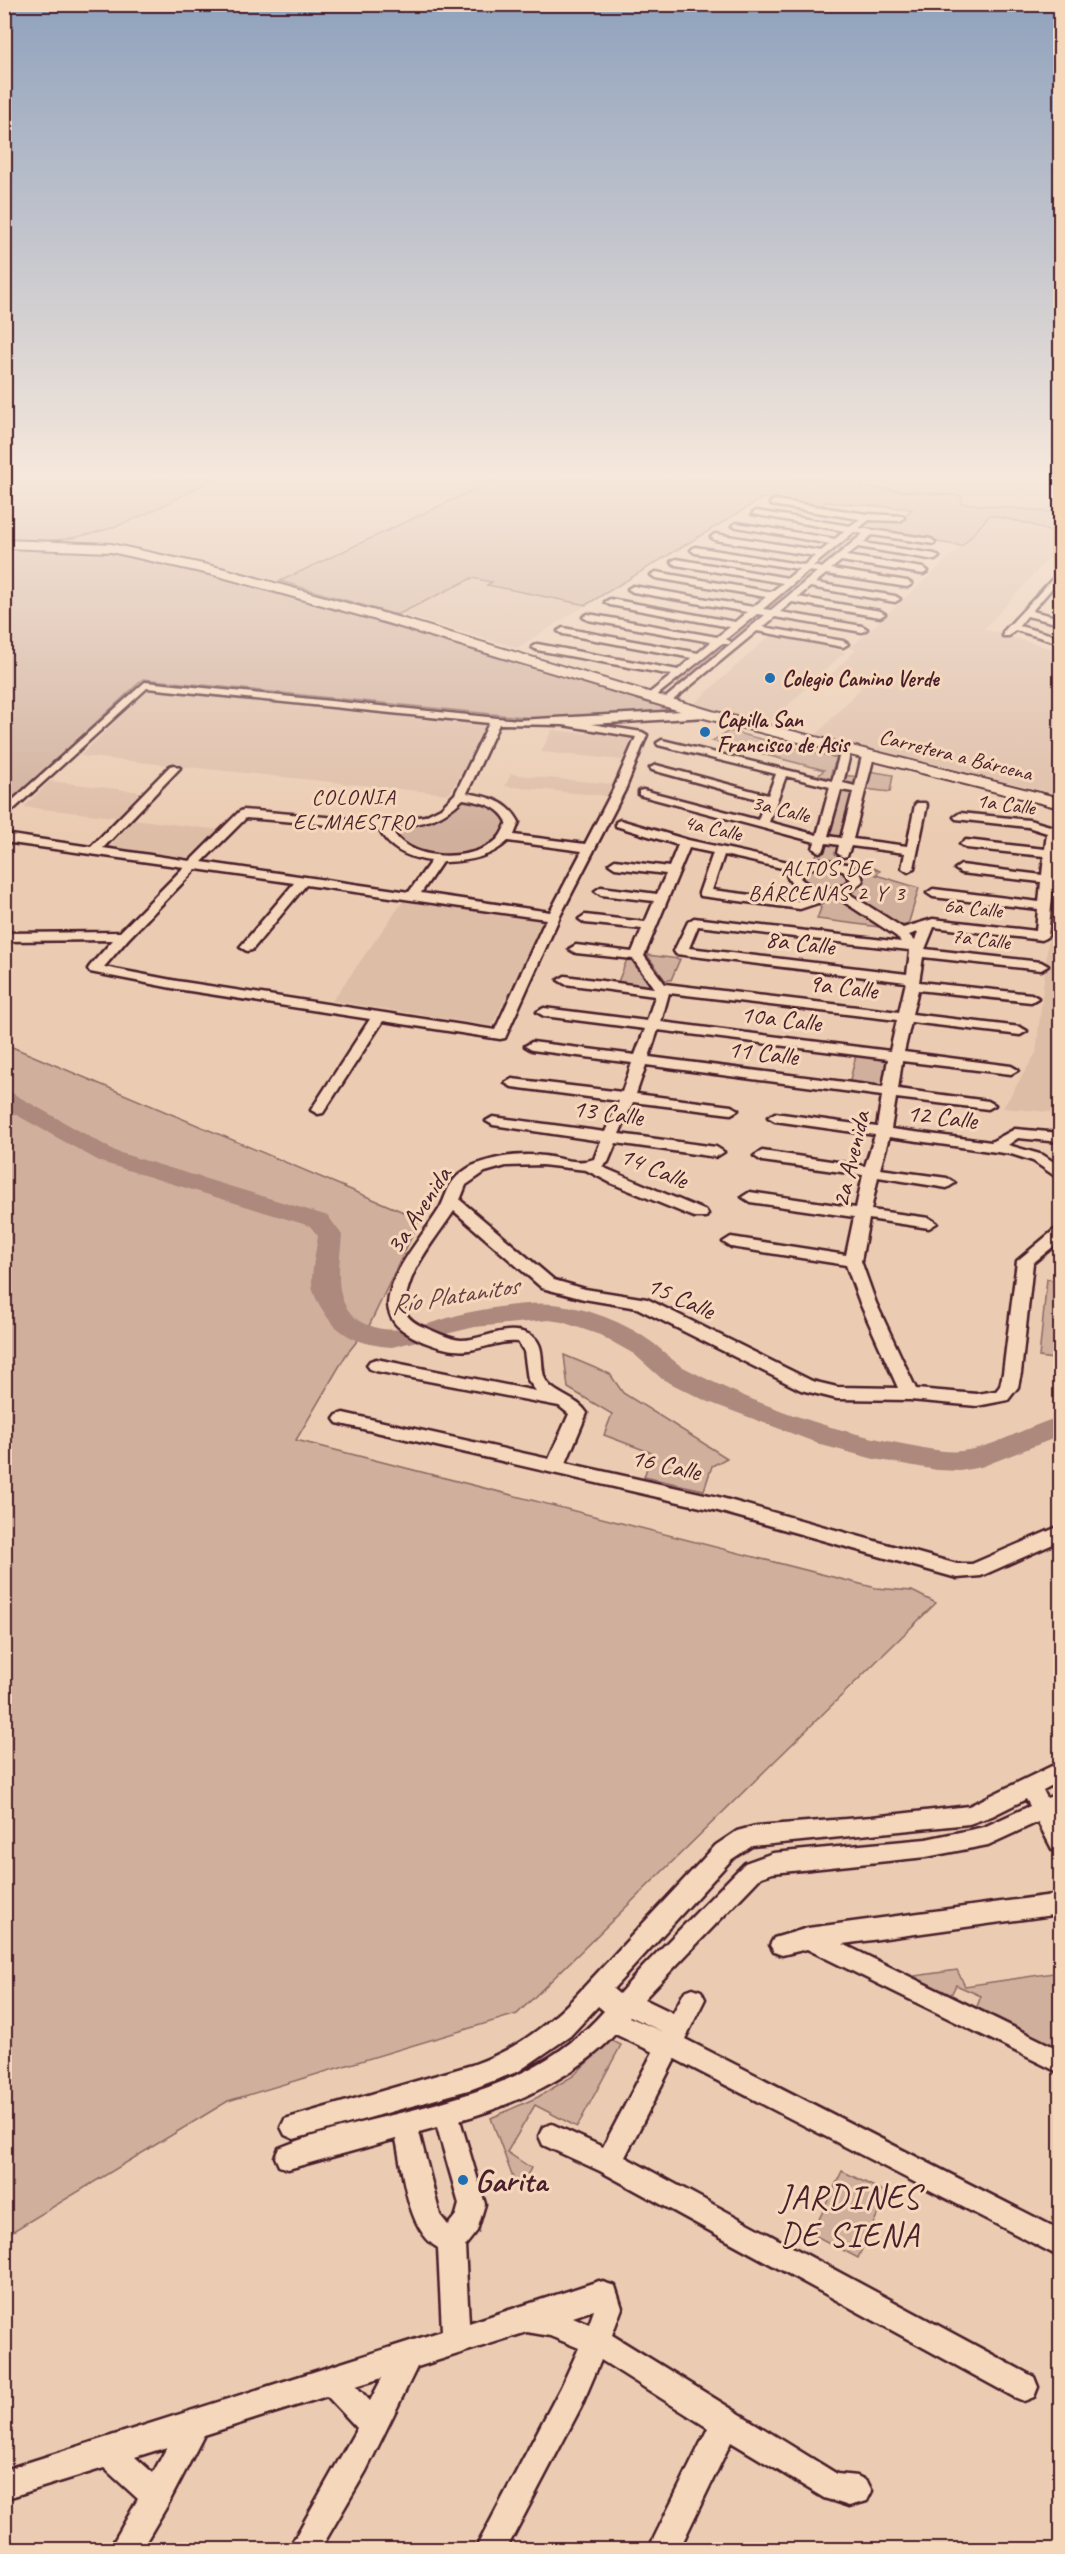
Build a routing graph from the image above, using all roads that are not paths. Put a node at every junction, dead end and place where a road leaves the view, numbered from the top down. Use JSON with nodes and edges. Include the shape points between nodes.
{"nodes":[{"id":1,"x":311,"y":597,"type":"edge"},
{"id":2,"x":681,"y":597,"type":"edge"},
{"id":3,"x":770,"y":597,"type":"edge"},
{"id":4,"x":884,"y":597,"type":"edge"},
{"id":5,"x":1043,"y":597,"type":"edge"},
{"id":6,"x":790,"y":599,"type":"joint"},
{"id":7,"x":895,"y":599,"type":"dead end"},
{"id":8,"x":610,"y":602,"type":"dead end"},
{"id":9,"x":755,"y":610,"type":"junction"},
{"id":10,"x":1028,"y":610,"type":"junction"},
{"id":11,"x":773,"y":614,"type":"junction"},
{"id":12,"x":880,"y":614,"type":"dead end"},
{"id":13,"x":1060,"y":614,"type":"edge"},
{"id":14,"x":588,"y":617,"type":"dead end"},
{"id":15,"x":1060,"y":621,"type":"edge"},
{"id":16,"x":737,"y":625,"type":"junction"},
{"id":17,"x":754,"y":628,"type":"junction"},
{"id":18,"x":862,"y":629,"type":"dead end"},
{"id":19,"x":563,"y":631,"type":"dead end"},
{"id":20,"x":1060,"y":640,"type":"edge"},
{"id":21,"x":718,"y":641,"type":"junction"},
{"id":22,"x":735,"y":644,"type":"junction"},
{"id":23,"x":843,"y":644,"type":"dead end"},
{"id":24,"x":537,"y":647,"type":"dead end"},
{"id":25,"x":699,"y":656,"type":"junction"},
{"id":26,"x":679,"y":673,"type":"junction"},
{"id":27,"x":651,"y":697,"type":"junction"},
{"id":28,"x":667,"y":702,"type":"junction"},
{"id":29,"x":706,"y":714,"type":"junction"},
{"id":30,"x":495,"y":721,"type":"junction"},
{"id":31,"x":567,"y":723,"type":"junction"},
{"id":32,"x":662,"y":743,"type":"dead end"},
{"id":33,"x":846,"y":750,"type":"junction"},
{"id":34,"x":868,"y":756,"type":"junction"},
{"id":35,"x":174,"y":768,"type":"dead end"},
{"id":36,"x":656,"y":768,"type":"dead end"},
{"id":37,"x":782,"y":774,"type":"junction"},
{"id":38,"x":837,"y":787,"type":"junction"},
{"id":39,"x":857,"y":790,"type":"junction"},
{"id":40,"x":644,"y":793,"type":"dead end"},
{"id":41,"x":460,"y":795,"type":"junction"},
{"id":42,"x":771,"y":799,"type":"junction"},
{"id":43,"x":1060,"y":803,"type":"edge"},
{"id":44,"x":921,"y":805,"type":"dead end"},
{"id":45,"x":4,"y":815,"type":"edge"},
{"id":46,"x":960,"y":817,"type":"dead end"},
{"id":47,"x":620,"y":824,"type":"dead end"},
{"id":48,"x":762,"y":825,"type":"junction"},
{"id":49,"x":384,"y":826,"type":"junction"},
{"id":50,"x":4,"y":838,"type":"edge"},
{"id":51,"x":509,"y":838,"type":"junction"},
{"id":52,"x":822,"y":840,"type":"junction"},
{"id":53,"x":685,"y":843,"type":"junction"},
{"id":54,"x":845,"y":843,"type":"junction"},
{"id":55,"x":966,"y":844,"type":"dead end"},
{"id":56,"x":590,"y":848,"type":"junction"},
{"id":57,"x":94,"y":850,"type":"junction"},
{"id":58,"x":720,"y":850,"type":"junction"},
{"id":59,"x":911,"y":850,"type":"junction"},
{"id":60,"x":1051,"y":853,"type":"junction"},
{"id":61,"x":439,"y":858,"type":"junction"},
{"id":62,"x":814,"y":863,"type":"junction"},
{"id":63,"x":195,"y":864,"type":"junction"},
{"id":64,"x":615,"y":864,"type":"dead end"},
{"id":65,"x":840,"y":865,"type":"junction"},
{"id":66,"x":798,"y":868,"type":"junction"},
{"id":67,"x":908,"y":868,"type":"dead end"},
{"id":68,"x":961,"y":868,"type":"dead end"},
{"id":69,"x":674,"y":871,"type":"junction"},
{"id":70,"x":1049,"y":879,"type":"junction"},
{"id":71,"x":303,"y":880,"type":"junction"},
{"id":72,"x":601,"y":891,"type":"dead end"},
{"id":73,"x":818,"y":891,"type":"junction"},
{"id":74,"x":837,"y":891,"type":"junction"},
{"id":75,"x":933,"y":893,"type":"dead end"},
{"id":76,"x":412,"y":897,"type":"junction"},
{"id":77,"x":663,"y":898,"type":"junction"},
{"id":78,"x":1044,"y":906,"type":"junction"},
{"id":79,"x":554,"y":916,"type":"junction"},
{"id":80,"x":585,"y":919,"type":"dead end"},
{"id":81,"x":650,"y":926,"type":"junction"},
{"id":82,"x":926,"y":927,"type":"junction"},
{"id":83,"x":901,"y":933,"type":"junction"},
{"id":84,"x":123,"y":936,"type":"junction"},
{"id":85,"x":4,"y":937,"type":"edge"},
{"id":86,"x":247,"y":947,"type":"dead end"},
{"id":87,"x":576,"y":949,"type":"dead end"},
{"id":88,"x":915,"y":950,"type":"junction"},
{"id":89,"x":681,"y":951,"type":"joint"},
{"id":90,"x":637,"y":956,"type":"junction"},
{"id":91,"x":1041,"y":966,"type":"dead end"},
{"id":92,"x":565,"y":980,"type":"dead end"},
{"id":93,"x":913,"y":982,"type":"junction"},
{"id":94,"x":662,"y":990,"type":"junction"},
{"id":95,"x":1031,"y":998,"type":"dead end"},
{"id":96,"x":544,"y":1012,"type":"dead end"},
{"id":97,"x":379,"y":1016,"type":"junction"},
{"id":98,"x":904,"y":1018,"type":"junction"},
{"id":99,"x":652,"y":1025,"type":"junction"},
{"id":100,"x":1020,"y":1031,"type":"dead end"},
{"id":101,"x":532,"y":1046,"type":"dead end"},
{"id":102,"x":896,"y":1056,"type":"junction"},
{"id":103,"x":640,"y":1060,"type":"junction"},
{"id":104,"x":1011,"y":1070,"type":"dead end"},
{"id":105,"x":512,"y":1083,"type":"dead end"},
{"id":106,"x":890,"y":1093,"type":"junction"},
{"id":107,"x":627,"y":1098,"type":"junction"},
{"id":108,"x":988,"y":1105,"type":"dead end"},
{"id":109,"x":318,"y":1110,"type":"dead end"},
{"id":110,"x":731,"y":1110,"type":"dead end"},
{"id":111,"x":775,"y":1117,"type":"dead end"},
{"id":112,"x":494,"y":1121,"type":"dead end"},
{"id":113,"x":882,"y":1132,"type":"junction"},
{"id":114,"x":611,"y":1137,"type":"junction"},
{"id":115,"x":1060,"y":1137,"type":"edge"},
{"id":116,"x":994,"y":1147,"type":"junction"},
{"id":117,"x":716,"y":1152,"type":"dead end"},
{"id":118,"x":762,"y":1156,"type":"dead end"},
{"id":119,"x":589,"y":1166,"type":"junction"},
{"id":120,"x":871,"y":1173,"type":"junction"},
{"id":121,"x":1060,"y":1173,"type":"edge"},
{"id":122,"x":948,"y":1183,"type":"dead end"},
{"id":123,"x":750,"y":1197,"type":"dead end"},
{"id":124,"x":452,"y":1201,"type":"junction"},
{"id":125,"x":700,"y":1214,"type":"dead end"},
{"id":126,"x":863,"y":1214,"type":"junction"},
{"id":127,"x":928,"y":1223,"type":"dead end"},
{"id":128,"x":1060,"y":1233,"type":"edge"},
{"id":129,"x":731,"y":1242,"type":"dead end"},
{"id":130,"x":853,"y":1262,"type":"junction"},
{"id":131,"x":376,"y":1365,"type":"dead end"},
{"id":132,"x":910,"y":1394,"type":"junction"},
{"id":133,"x":566,"y":1403,"type":"junction"},
{"id":134,"x":343,"y":1419,"type":"dead end"},
{"id":135,"x":555,"y":1466,"type":"junction"},
{"id":136,"x":1060,"y":1533,"type":"edge"},
{"id":137,"x":1051,"y":1791,"type":"edge"},
{"id":138,"x":1060,"y":1842,"type":"edge"},
{"id":139,"x":1060,"y":1904,"type":"edge"},
{"id":140,"x":808,"y":1938,"type":"junction"},
{"id":141,"x":782,"y":1945,"type":"dead end"},
{"id":142,"x":597,"y":1990,"type":"junction"},
{"id":143,"x":693,"y":1999,"type":"dead end"},
{"id":144,"x":619,"y":2011,"type":"junction"},
{"id":145,"x":671,"y":2039,"type":"junction"},
{"id":146,"x":1060,"y":2062,"type":"edge"},
{"id":147,"x":419,"y":2092,"type":"junction"},
{"id":148,"x":426,"y":2119,"type":"junction"},
{"id":149,"x":294,"y":2127,"type":"dead end"},
{"id":150,"x":552,"y":2136,"type":"dead end"},
{"id":151,"x":288,"y":2157,"type":"dead end"},
{"id":152,"x":609,"y":2162,"type":"junction"},
{"id":153,"x":451,"y":2241,"type":"junction"},
{"id":154,"x":1060,"y":2244,"type":"edge"},
{"id":155,"x":517,"y":2322,"type":"junction"},
{"id":156,"x":456,"y":2339,"type":"junction"},
{"id":157,"x":594,"y":2341,"type":"junction"},
{"id":158,"x":408,"y":2355,"type":"junction"},
{"id":159,"x":333,"y":2382,"type":"junction"},
{"id":160,"x":1024,"y":2387,"type":"dead end"},
{"id":161,"x":725,"y":2423,"type":"junction"},
{"id":162,"x":194,"y":2426,"type":"junction"},
{"id":163,"x":374,"y":2426,"type":"junction"},
{"id":164,"x":110,"y":2454,"type":"junction"},
{"id":165,"x":4,"y":2486,"type":"edge"},
{"id":166,"x":857,"y":2491,"type":"dead end"},
{"id":167,"x":157,"y":2496,"type":"junction"},
{"id":168,"x":124,"y":2550,"type":"edge"},
{"id":169,"x":303,"y":2550,"type":"edge"},
{"id":170,"x":490,"y":2550,"type":"edge"},
{"id":171,"x":663,"y":2550,"type":"edge"}],
"edges":[{"from":1,"to":27,"type":"main road","name":"Carretera a Bárcena"},
{"from":2,"to":9,"type":"street"},
{"from":3,"to":9,"type":"street"},
{"from":4,"to":7,"type":"street"},
{"from":5,"to":10,"type":"street"},
{"from":6,"to":11,"type":"street"},
{"from":6,"to":12,"type":"street"},
{"from":8,"to":16,"type":"street"},
{"from":9,"to":11,"type":"street"},
{"from":9,"to":16,"type":"street"},
{"from":10,"to":13,"type":"street"},
{"from":10,"to":15,"type":"street"},
{"from":10,"to":20,"type":"street","via":[[1010,631]]},
{"from":11,"to":17,"type":"street"},
{"from":11,"to":18,"type":"street"},
{"from":14,"to":21,"type":"street"},
{"from":16,"to":21,"type":"street"},
{"from":17,"to":22,"type":"street"},
{"from":17,"to":23,"type":"street"},
{"from":19,"to":25,"type":"street"},
{"from":21,"to":22,"type":"street"},
{"from":21,"to":25,"type":"street"},
{"from":22,"to":28,"type":"street"},
{"from":24,"to":26,"type":"street"},
{"from":25,"to":26,"type":"street"},
{"from":26,"to":27,"type":"street"},
{"from":27,"to":28,"type":"main road","name":"Carretera a Bárcena"},
{"from":28,"to":29,"type":"main road","name":"Carretera a Bárcena"},
{"from":29,"to":31,"type":"street"},
{"from":29,"to":33,"type":"main road","name":"Carretera a Bárcena"},
{"from":30,"to":31,"type":"street"},
{"from":30,"to":41,"type":"street"},
{"from":30,"to":45,"type":"street","via":[[145,685]]},
{"from":31,"to":56,"type":"street","via":[[642,735]]},
{"from":32,"to":37,"type":"street"},
{"from":33,"to":34,"type":"main road","name":"Carretera a Bárcena"},
{"from":33,"to":38,"type":"street"},
{"from":34,"to":39,"type":"street"},
{"from":34,"to":43,"type":"main road","name":"Carretera a Bárcena"},
{"from":35,"to":57,"type":"street"},
{"from":36,"to":42,"type":"street"},
{"from":37,"to":38,"type":"street"},
{"from":37,"to":42,"type":"street"},
{"from":38,"to":39,"type":"street"},
{"from":38,"to":52,"type":"street"},
{"from":39,"to":54,"type":"street"},
{"from":40,"to":48,"type":"street","name":"3a Calle"},
{"from":41,"to":49,"type":"street","via":[[434,816]]},
{"from":41,"to":51,"type":"street","via":[[506,810],[513,822]]},
{"from":42,"to":48,"type":"street"},
{"from":44,"to":59,"type":"street"},
{"from":46,"to":60,"type":"street","name":"1a Calle","via":[[1046,828],[1053,833]]},
{"from":47,"to":53,"type":"street","name":"4a Calle"},
{"from":48,"to":52,"type":"street","name":"3a Calle"},
{"from":49,"to":61,"type":"street","via":[[394,843],[404,850]]},
{"from":49,"to":63,"type":"street","via":[[243,814]]},
{"from":50,"to":57,"type":"street"},
{"from":51,"to":56,"type":"street"},
{"from":51,"to":61,"type":"street","via":[[478,855]]},
{"from":52,"to":54,"type":"street","name":"3a Calle"},
{"from":52,"to":62,"type":"street"},
{"from":53,"to":58,"type":"street","name":"4a Calle"},
{"from":53,"to":69,"type":"street"},
{"from":54,"to":59,"type":"street","name":"3a Calle"},
{"from":54,"to":65,"type":"street"},
{"from":55,"to":60,"type":"street"},
{"from":56,"to":79,"type":"street"},
{"from":57,"to":63,"type":"street"},
{"from":58,"to":66,"type":"street","name":"4a Calle"},
{"from":58,"to":73,"type":"street","via":[[704,892],[800,904],[817,899]]},
{"from":59,"to":67,"type":"street"},
{"from":60,"to":70,"type":"street"},
{"from":61,"to":76,"type":"street"},
{"from":62,"to":65,"type":"street"},
{"from":62,"to":66,"type":"street"},
{"from":63,"to":71,"type":"street"},
{"from":63,"to":84,"type":"street"},
{"from":64,"to":69,"type":"street"},
{"from":65,"to":74,"type":"street","via":[[853,872],[857,881]]},
{"from":66,"to":73,"type":"street","via":[[794,879]]},
{"from":68,"to":70,"type":"street"},
{"from":69,"to":77,"type":"street"},
{"from":70,"to":78,"type":"street"},
{"from":71,"to":76,"type":"street"},
{"from":71,"to":86,"type":"street"},
{"from":72,"to":77,"type":"street"},
{"from":73,"to":74,"type":"street"},
{"from":74,"to":83,"type":"street"},
{"from":75,"to":78,"type":"street"},
{"from":76,"to":79,"type":"street"},
{"from":77,"to":81,"type":"street"},
{"from":78,"to":82,"type":"street","name":"6a Calle","via":[[1042,936],[933,923]]},
{"from":79,"to":97,"type":"street","via":[[500,1035]]},
{"from":80,"to":81,"type":"street"},
{"from":81,"to":90,"type":"street"},
{"from":82,"to":83,"type":"street","name":"6a Calle"},
{"from":82,"to":88,"type":"street","name":"2a Avenida"},
{"from":83,"to":88,"type":"street"},
{"from":84,"to":85,"type":"street"},
{"from":84,"to":97,"type":"street","via":[[95,969]]},
{"from":87,"to":90,"type":"street"},
{"from":88,"to":89,"type":"street","name":"7a Calle","via":[[694,922]]},
{"from":88,"to":91,"type":"street","name":"7a Calle"},
{"from":88,"to":93,"type":"street","name":"2a Avenida"},
{"from":89,"to":93,"type":"street","name":"8a Calle"},
{"from":90,"to":94,"type":"street"},
{"from":92,"to":94,"type":"street","name":"9a Calle"},
{"from":93,"to":95,"type":"street","name":"8a Calle"},
{"from":93,"to":98,"type":"street","name":"2a Avenida"},
{"from":94,"to":98,"type":"street","name":"9a Calle"},
{"from":94,"to":99,"type":"street"},
{"from":96,"to":99,"type":"street","name":"10a Calle"},
{"from":97,"to":109,"type":"street"},
{"from":98,"to":100,"type":"street","name":"9a Calle"},
{"from":98,"to":102,"type":"street","name":"2a Avenida"},
{"from":99,"to":102,"type":"street","name":"10a Calle"},
{"from":99,"to":103,"type":"street"},
{"from":101,"to":103,"type":"street","name":"11 Calle"},
{"from":102,"to":104,"type":"street","name":"10a Calle"},
{"from":102,"to":106,"type":"street","name":"2a Avenida"},
{"from":103,"to":106,"type":"street","name":"11 Calle"},
{"from":103,"to":107,"type":"street"},
{"from":105,"to":107,"type":"street"},
{"from":106,"to":108,"type":"street","name":"11 Calle"},
{"from":106,"to":113,"type":"street","name":"2a Avenida"},
{"from":107,"to":110,"type":"street"},
{"from":107,"to":114,"type":"street"},
{"from":111,"to":113,"type":"street","name":"12 Calle"},
{"from":112,"to":114,"type":"street","name":"13 Calle"},
{"from":113,"to":116,"type":"street","name":"12 Calle"},
{"from":113,"to":120,"type":"street","name":"2a Avenida"},
{"from":114,"to":117,"type":"street","name":"13 Calle"},
{"from":114,"to":119,"type":"street","via":[[600,1162]]},
{"from":115,"to":116,"type":"street","via":[[1016,1133]]},
{"from":116,"to":121,"type":"street","name":"12 Calle","via":[[1031,1155]]},
{"from":118,"to":120,"type":"street"},
{"from":119,"to":124,"type":"street","name":"3a Avenida","via":[[524,1160],[492,1164],[459,1183]]},
{"from":119,"to":125,"type":"street","name":"14 Calle"},
{"from":120,"to":122,"type":"street"},
{"from":120,"to":126,"type":"street","name":"2a Avenida"},
{"from":123,"to":126,"type":"street"},
{"from":124,"to":132,"type":"street","name":"15 Calle","via":[[548,1284],[641,1303],[816,1390]]},
{"from":124,"to":133,"type":"street","name":"3a Avenida","via":[[420,1248],[404,1281],[396,1312],[414,1329],[459,1345],[507,1337],[526,1339],[538,1382],[544,1391]]},
{"from":126,"to":127,"type":"street"},
{"from":126,"to":130,"type":"street","name":"2a Avenida"},
{"from":128,"to":132,"type":"street","name":"15 Calle","via":[[1025,1261],[1012,1373],[1006,1392],[989,1399]]},
{"from":129,"to":130,"type":"street"},
{"from":130,"to":132,"type":"street"},
{"from":131,"to":133,"type":"street"},
{"from":133,"to":135,"type":"street","via":[[578,1415]]},
{"from":134,"to":135,"type":"street","name":"16 Calle"},
{"from":135,"to":136,"type":"street","name":"16 Calle","via":[[718,1504],[957,1571],[974,1571]]},
{"from":137,"to":138,"type":"street"},
{"from":137,"to":142,"type":"street","via":[[969,1815],[745,1838],[724,1852]]},
{"from":137,"to":144,"type":"street","via":[[988,1836],[926,1848],[773,1863],[753,1870]]},
{"from":139,"to":140,"type":"street"},
{"from":140,"to":141,"type":"street"},
{"from":140,"to":146,"type":"street"},
{"from":142,"to":144,"type":"street"},
{"from":142,"to":147,"type":"street","via":[[561,2028],[510,2063]]},
{"from":143,"to":145,"type":"street"},
{"from":144,"to":145,"type":"street"},
{"from":144,"to":148,"type":"street","via":[[583,2048],[534,2080],[494,2099]]},
{"from":145,"to":152,"type":"street"},
{"from":145,"to":154,"type":"street"},
{"from":147,"to":148,"type":"street"},
{"from":147,"to":149,"type":"street"},
{"from":148,"to":151,"type":"street"},
{"from":148,"to":153,"type":"street","via":[[428,2221],[437,2233]]},
{"from":148,"to":153,"type":"street","via":[[472,2204],[468,2222]]},
{"from":150,"to":152,"type":"street"},
{"from":152,"to":160,"type":"street"},
{"from":153,"to":156,"type":"street"},
{"from":155,"to":156,"type":"street"},
{"from":155,"to":157,"type":"street","via":[[554,2321]]},
{"from":155,"to":157,"type":"street","via":[[604,2296],[608,2308]]},
{"from":156,"to":158,"type":"street"},
{"from":157,"to":161,"type":"street"},
{"from":157,"to":170,"type":"street","via":[[563,2416]]},
{"from":158,"to":159,"type":"street"},
{"from":158,"to":163,"type":"street"},
{"from":159,"to":162,"type":"street"},
{"from":159,"to":163,"type":"street"},
{"from":161,"to":166,"type":"street","via":[[844,2492]]},
{"from":161,"to":171,"type":"street"},
{"from":162,"to":164,"type":"street"},
{"from":162,"to":167,"type":"street"},
{"from":163,"to":169,"type":"street"},
{"from":164,"to":165,"type":"street"},
{"from":164,"to":167,"type":"street"},
{"from":167,"to":168,"type":"street"}]}
